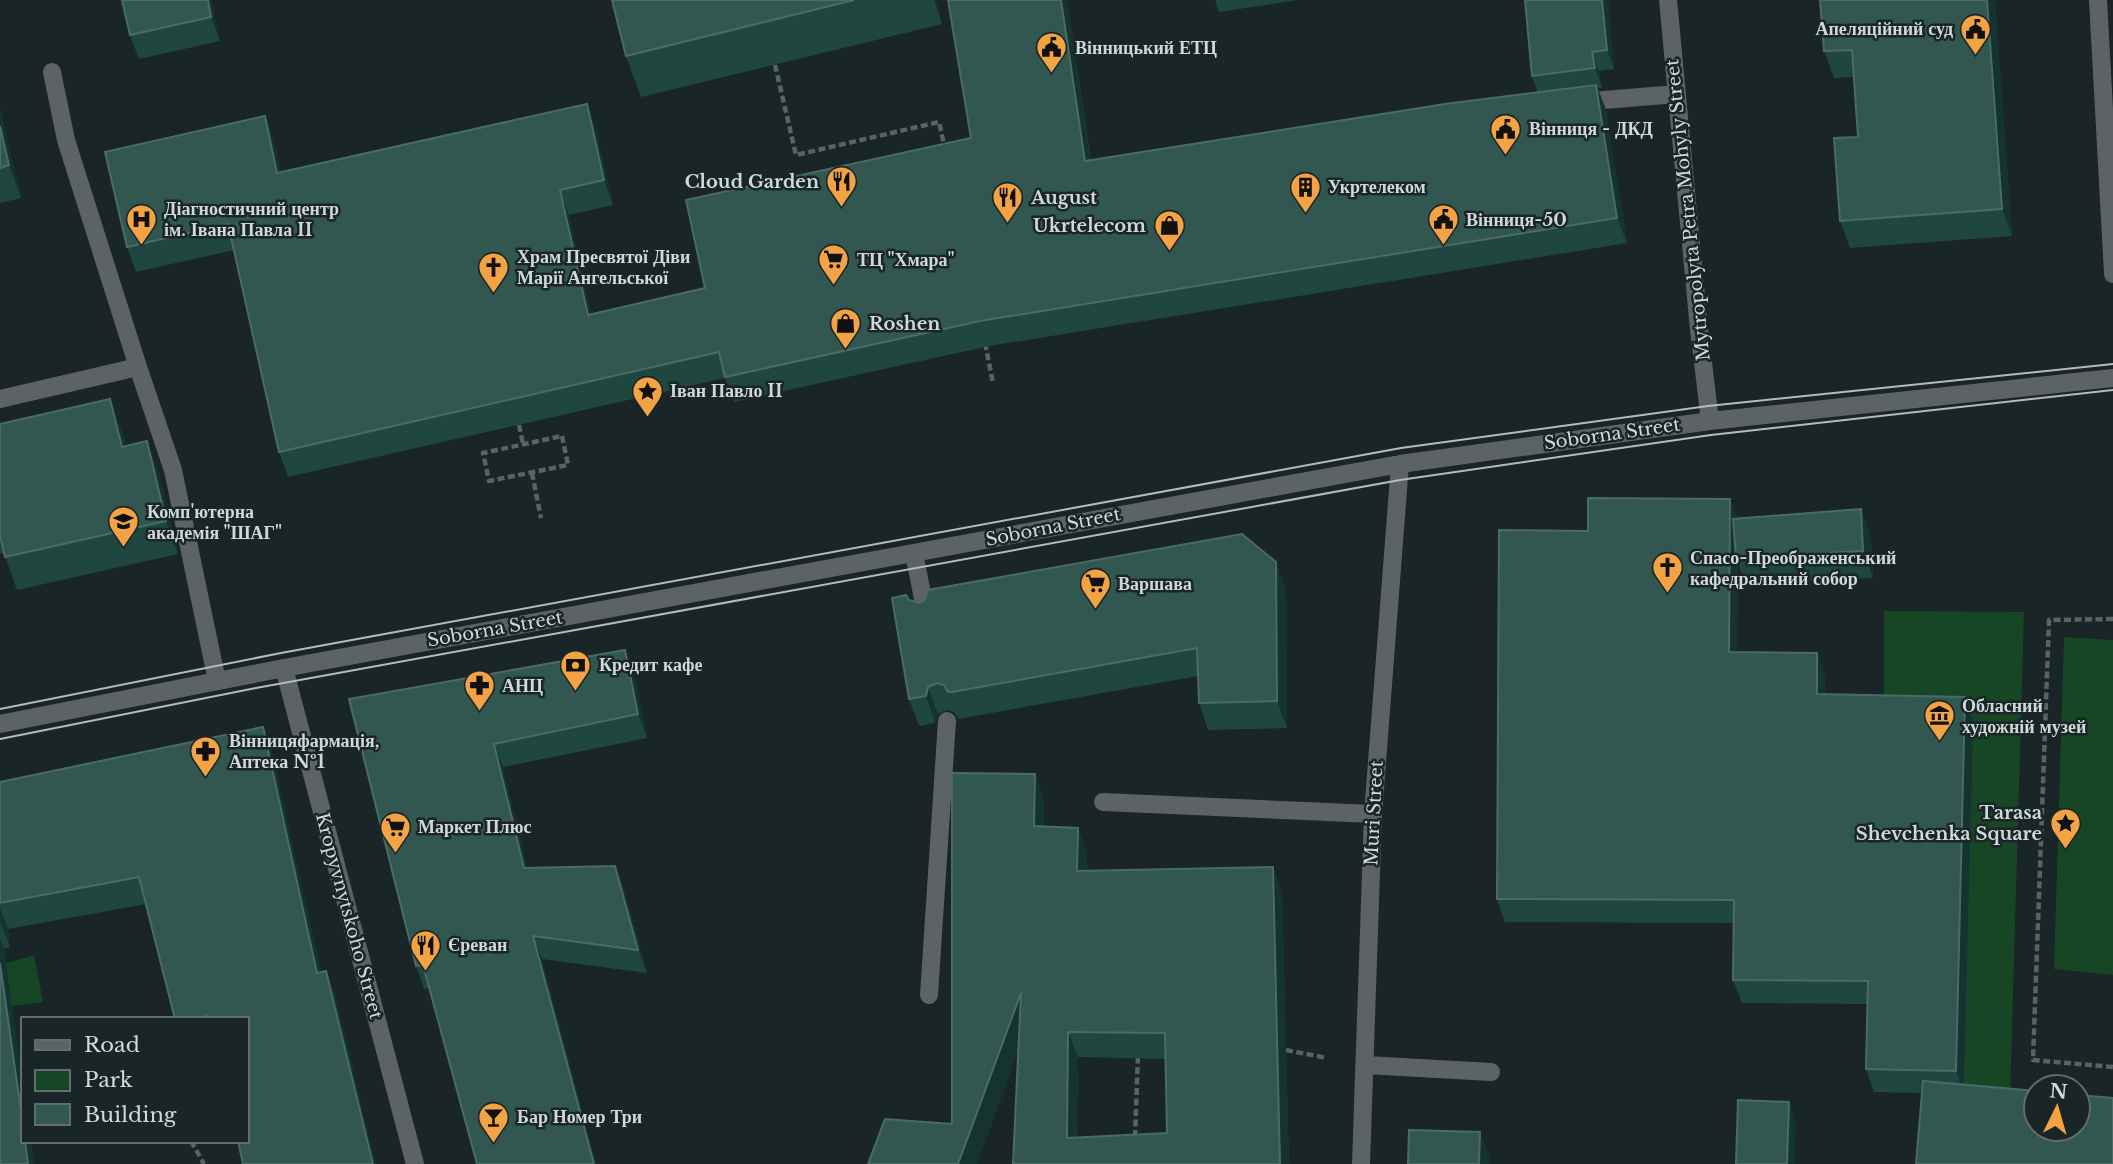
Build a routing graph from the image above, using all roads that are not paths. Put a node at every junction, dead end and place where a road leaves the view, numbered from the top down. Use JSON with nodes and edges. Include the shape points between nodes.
{"nodes":[{"id":1,"x":1668,"y":0,"type":"edge"},
{"id":2,"x":2098,"y":0,"type":"edge"},
{"id":3,"x":52,"y":72,"type":"dead end"},
{"id":4,"x":1677,"y":94,"type":"junction"},
{"id":5,"x":1563,"y":105,"type":"edge"},
{"id":6,"x":2113,"y":274,"type":"edge"},
{"id":7,"x":138,"y":367,"type":"junction"},
{"id":8,"x":2113,"y":377,"type":"edge"},
{"id":9,"x":0,"y":399,"type":"edge"},
{"id":10,"x":1710,"y":421,"type":"junction"},
{"id":11,"x":1401,"y":464,"type":"junction"},
{"id":12,"x":914,"y":553,"type":"junction"},
{"id":13,"x":928,"y":619,"type":"edge"},
{"id":14,"x":284,"y":668,"type":"junction"},
{"id":15,"x":217,"y":681,"type":"junction"},
{"id":16,"x":947,"y":721,"type":"edge"},
{"id":17,"x":0,"y":724,"type":"edge"},
{"id":18,"x":1103,"y":802,"type":"dead end"},
{"id":19,"x":1373,"y":814,"type":"junction"},
{"id":20,"x":929,"y":995,"type":"dead end"},
{"id":21,"x":1366,"y":1065,"type":"junction"},
{"id":22,"x":1491,"y":1072,"type":"dead end"},
{"id":23,"x":415,"y":1164,"type":"edge"},
{"id":24,"x":1361,"y":1164,"type":"edge"}],
"edges":[{"from":1,"to":4,"type":"street","name":"Mytropolyta Petra Mohyly Street"},
{"from":2,"to":6,"type":"street"},
{"from":3,"to":7,"type":"street","via":[[66,140]]},
{"from":4,"to":5,"type":"street"},
{"from":4,"to":10,"type":"street","name":"Mytropolyta Petra Mohyly Street"},
{"from":7,"to":9,"type":"street"},
{"from":7,"to":15,"type":"street","via":[[173,470]]},
{"from":8,"to":10,"type":"street","name":"Soborna Street"},
{"from":10,"to":11,"type":"street","name":"Soborna Street"},
{"from":11,"to":12,"type":"street","name":"Soborna Street"},
{"from":11,"to":19,"type":"street","name":"Muri Street"},
{"from":12,"to":13,"type":"street"},
{"from":12,"to":14,"type":"street","name":"Soborna Street"},
{"from":14,"to":15,"type":"street","name":"Soborna Street"},
{"from":14,"to":23,"type":"street","name":"Kropyvnytskoho Street"},
{"from":15,"to":17,"type":"street","name":"Soborna Street"},
{"from":16,"to":20,"type":"street"},
{"from":18,"to":19,"type":"street"},
{"from":19,"to":21,"type":"street","name":"Muri Street"},
{"from":21,"to":22,"type":"street"},
{"from":21,"to":24,"type":"street","name":"Muri Street"}]}
